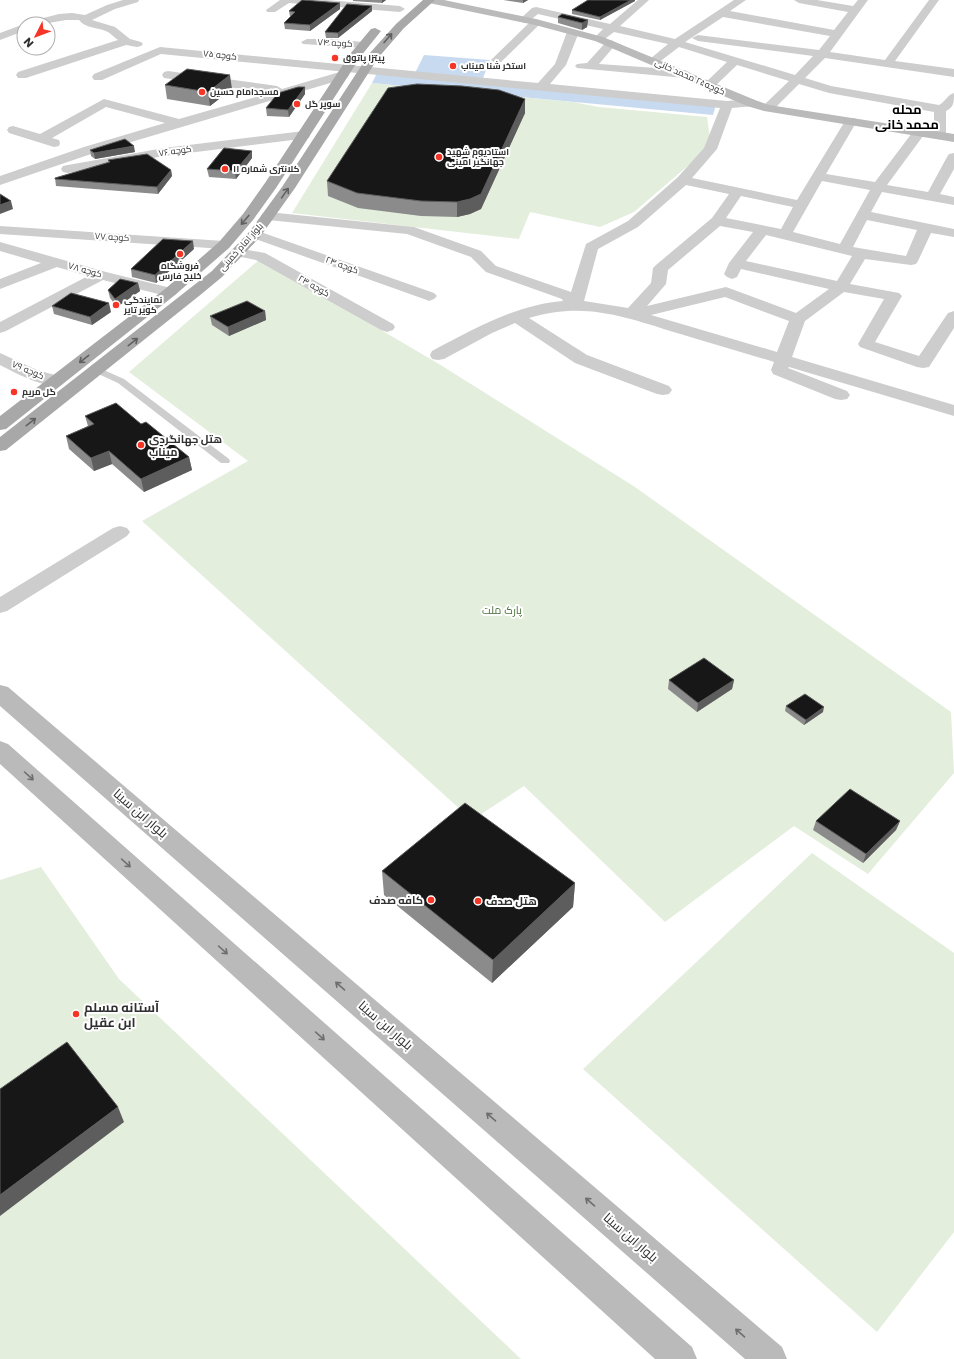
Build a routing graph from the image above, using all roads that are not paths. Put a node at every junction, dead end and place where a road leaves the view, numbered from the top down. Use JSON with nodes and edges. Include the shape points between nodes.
{"nodes":[{"id":1,"x":134,"y":0,"type":"edge"},
{"id":2,"x":286,"y":0,"type":"edge"},
{"id":3,"x":411,"y":0,"type":"edge"},
{"id":4,"x":430,"y":0,"type":"edge"},
{"id":5,"x":544,"y":0,"type":"edge"},
{"id":6,"x":644,"y":0,"type":"edge"},
{"id":7,"x":741,"y":0,"type":"edge"},
{"id":8,"x":799,"y":0,"type":"edge"},
{"id":9,"x":863,"y":0,"type":"edge"},
{"id":10,"x":934,"y":0,"type":"edge"},
{"id":11,"x":400,"y":9,"type":"junction"},
{"id":12,"x":271,"y":10,"type":"dead end"},
{"id":13,"x":536,"y":10,"type":"junction"},
{"id":14,"x":855,"y":10,"type":"junction"},
{"id":15,"x":721,"y":13,"type":"junction"},
{"id":16,"x":56,"y":18,"type":"edge"},
{"id":17,"x":623,"y":18,"type":"junction"},
{"id":18,"x":86,"y":19,"type":"junction"},
{"id":19,"x":524,"y":20,"type":"junction"},
{"id":20,"x":637,"y":20,"type":"dead end"},
{"id":21,"x":536,"y":22,"type":"junction"},
{"id":22,"x":610,"y":28,"type":"junction"},
{"id":23,"x":16,"y":30,"type":"edge"},
{"id":24,"x":573,"y":32,"type":"junction"},
{"id":25,"x":837,"y":34,"type":"junction"},
{"id":26,"x":684,"y":35,"type":"junction"},
{"id":27,"x":0,"y":37,"type":"edge"},
{"id":28,"x":599,"y":39,"type":"junction"},
{"id":29,"x":126,"y":41,"type":"junction"},
{"id":30,"x":308,"y":42,"type":"dead end"},
{"id":31,"x":611,"y":44,"type":"junction"},
{"id":32,"x":363,"y":45,"type":"junction"},
{"id":33,"x":160,"y":50,"type":"junction"},
{"id":34,"x":191,"y":53,"type":"junction"},
{"id":35,"x":822,"y":54,"type":"junction"},
{"id":36,"x":249,"y":58,"type":"junction"},
{"id":37,"x":497,"y":60,"type":"dead end"},
{"id":38,"x":735,"y":60,"type":"junction"},
{"id":39,"x":654,"y":61,"type":"junction"},
{"id":40,"x":888,"y":63,"type":"junction"},
{"id":41,"x":560,"y":65,"type":"junction"},
{"id":42,"x":590,"y":67,"type":"junction"},
{"id":43,"x":364,"y":70,"type":"junction"},
{"id":44,"x":625,"y":70,"type":"junction"},
{"id":45,"x":345,"y":71,"type":"junction"},
{"id":46,"x":954,"y":72,"type":"edge"},
{"id":47,"x":685,"y":74,"type":"junction"},
{"id":48,"x":22,"y":75,"type":"dead end"},
{"id":49,"x":98,"y":77,"type":"dead end"},
{"id":50,"x":796,"y":79,"type":"junction"},
{"id":51,"x":219,"y":82,"type":"junction"},
{"id":52,"x":708,"y":85,"type":"junction"},
{"id":53,"x":541,"y":87,"type":"junction"},
{"id":54,"x":284,"y":91,"type":"junction"},
{"id":55,"x":620,"y":95,"type":"junction"},
{"id":56,"x":752,"y":103,"type":"junction"},
{"id":57,"x":727,"y":105,"type":"junction"},
{"id":58,"x":949,"y":105,"type":"edge"},
{"id":59,"x":768,"y":108,"type":"junction"},
{"id":60,"x":851,"y":122,"type":"junction"},
{"id":61,"x":178,"y":123,"type":"junction"},
{"id":62,"x":13,"y":130,"type":"dead end"},
{"id":63,"x":920,"y":132,"type":"junction"},
{"id":64,"x":304,"y":135,"type":"junction"},
{"id":65,"x":940,"y":135,"type":"junction"},
{"id":66,"x":954,"y":138,"type":"edge"},
{"id":67,"x":41,"y":139,"type":"junction"},
{"id":68,"x":84,"y":152,"type":"junction"},
{"id":69,"x":954,"y":158,"type":"edge"},
{"id":70,"x":818,"y":176,"type":"junction"},
{"id":71,"x":683,"y":180,"type":"junction"},
{"id":72,"x":0,"y":181,"type":"edge"},
{"id":73,"x":0,"y":186,"type":"edge"},
{"id":74,"x":878,"y":187,"type":"junction"},
{"id":75,"x":738,"y":191,"type":"junction"},
{"id":76,"x":932,"y":197,"type":"junction"},
{"id":77,"x":954,"y":201,"type":"edge"},
{"id":78,"x":801,"y":205,"type":"junction"},
{"id":79,"x":863,"y":215,"type":"junction"},
{"id":80,"x":268,"y":216,"type":"junction"},
{"id":81,"x":717,"y":221,"type":"junction"},
{"id":82,"x":926,"y":227,"type":"junction"},
{"id":83,"x":0,"y":230,"type":"edge"},
{"id":84,"x":762,"y":230,"type":"junction"},
{"id":85,"x":255,"y":234,"type":"junction"},
{"id":86,"x":785,"y":234,"type":"junction"},
{"id":87,"x":954,"y":234,"type":"edge"},
{"id":88,"x":224,"y":245,"type":"junction"},
{"id":89,"x":0,"y":246,"type":"edge"},
{"id":90,"x":844,"y":250,"type":"junction"},
{"id":91,"x":237,"y":252,"type":"junction"},
{"id":92,"x":861,"y":254,"type":"junction"},
{"id":93,"x":56,"y":262,"type":"junction"},
{"id":94,"x":736,"y":262,"type":"junction"},
{"id":95,"x":101,"y":275,"type":"junction"},
{"id":96,"x":0,"y":284,"type":"edge"},
{"id":97,"x":841,"y":287,"type":"junction"},
{"id":98,"x":170,"y":292,"type":"junction"},
{"id":99,"x":726,"y":292,"type":"junction"},
{"id":100,"x":429,"y":296,"type":"dead end"},
{"id":101,"x":575,"y":305,"type":"junction"},
{"id":102,"x":632,"y":314,"type":"junction"},
{"id":103,"x":515,"y":316,"type":"junction"},
{"id":104,"x":954,"y":316,"type":"edge"},
{"id":105,"x":798,"y":319,"type":"junction"},
{"id":106,"x":388,"y":327,"type":"dead end"},
{"id":107,"x":0,"y":328,"type":"edge"},
{"id":108,"x":438,"y":355,"type":"dead end"},
{"id":109,"x":0,"y":358,"type":"edge"},
{"id":110,"x":783,"y":360,"type":"junction"},
{"id":111,"x":97,"y":370,"type":"junction"},
{"id":112,"x":56,"y":381,"type":"junction"},
{"id":113,"x":663,"y":390,"type":"dead end"},
{"id":114,"x":841,"y":395,"type":"dead end"},
{"id":115,"x":954,"y":411,"type":"edge"},
{"id":116,"x":0,"y":425,"type":"edge"},
{"id":117,"x":0,"y":446,"type":"edge"},
{"id":118,"x":225,"y":461,"type":"dead end"},
{"id":119,"x":120,"y":532,"type":"dead end"},
{"id":120,"x":0,"y":606,"type":"edge"},
{"id":121,"x":0,"y":693,"type":"edge"},
{"id":122,"x":0,"y":750,"type":"edge"},
{"id":123,"x":680,"y":1359,"type":"edge"},
{"id":124,"x":770,"y":1359,"type":"edge"}],
"edges":[{"from":1,"to":18,"type":"street"},
{"from":2,"to":11,"type":"street"},
{"from":2,"to":12,"type":"street"},
{"from":3,"to":11,"type":"main road","name":"بلوار امام خمینی"},
{"from":4,"to":19,"type":"main road","name":"کوچه۲۵ محمد خانی"},
{"from":43,"to":4,"type":"main road","name":"بلوار امام خمینی","one_way":true,"via":[[388,36]]},
{"from":5,"to":13,"type":"street"},
{"from":6,"to":17,"type":"street"},
{"from":7,"to":15,"type":"street"},
{"from":8,"to":14,"type":"street"},
{"from":9,"to":14,"type":"street"},
{"from":10,"to":40,"type":"street"},
{"from":11,"to":32,"type":"main road","name":"بلوار امام خمینی"},
{"from":13,"to":19,"type":"street"},
{"from":13,"to":22,"type":"street"},
{"from":14,"to":25,"type":"street"},
{"from":15,"to":25,"type":"street"},
{"from":15,"to":26,"type":"street"},
{"from":16,"to":18,"type":"street","via":[[76,16]]},
{"from":17,"to":20,"type":"street"},
{"from":17,"to":22,"type":"street"},
{"from":18,"to":29,"type":"street","via":[[85,21],[100,27],[112,29]]},
{"from":19,"to":21,"type":"main road","name":"کوچه۲۵ محمد خانی"},
{"from":21,"to":24,"type":"main road","name":"کوچه۲۵ محمد خانی"},
{"from":21,"to":37,"type":"street"},
{"from":22,"to":26,"type":"street"},
{"from":22,"to":28,"type":"street"},
{"from":23,"to":27,"type":"street"},
{"from":24,"to":28,"type":"main road","name":"کوچه۲۵ محمد خانی"},
{"from":24,"to":41,"type":"street"},
{"from":25,"to":35,"type":"street"},
{"from":26,"to":35,"type":"street"},
{"from":26,"to":38,"type":"street"},
{"from":26,"to":39,"type":"street"},
{"from":28,"to":31,"type":"main road","name":"کوچه۲۵ محمد خانی"},
{"from":29,"to":33,"type":"street"},
{"from":29,"to":48,"type":"street"},
{"from":30,"to":32,"type":"street","name":"کوچه ۷۴"},
{"from":31,"to":39,"type":"main road","name":"کوچه۲۵ محمد خانی"},
{"from":31,"to":42,"type":"street"},
{"from":32,"to":45,"type":"main road","name":"بلوار امام خمینی"},
{"from":33,"to":34,"type":"street","name":"کوچه ۷۵"},
{"from":33,"to":49,"type":"street","name":"کوچه ۷۵"},
{"from":34,"to":36,"type":"street","name":"کوچه ۷۵"},
{"from":34,"to":51,"type":"street","via":[[172,76]]},
{"from":35,"to":40,"type":"street"},
{"from":35,"to":50,"type":"street"},
{"from":36,"to":45,"type":"street","name":"کوچه ۷۵"},
{"from":36,"to":51,"type":"street"},
{"from":38,"to":50,"type":"street"},
{"from":38,"to":52,"type":"street"},
{"from":39,"to":47,"type":"main road","name":"کوچه۲۵ محمد خانی"},
{"from":40,"to":46,"type":"street"},
{"from":41,"to":42,"type":"street"},
{"from":41,"to":53,"type":"street"},
{"from":42,"to":44,"type":"street"},
{"from":43,"to":45,"type":"street","name":"کوچه ۷۵"},
{"from":43,"to":53,"type":"street","name":"کوچه ۷۵"},
{"from":80,"to":43,"type":"main road","name":"بلوار امام خمینی","one_way":true},
{"from":44,"to":47,"type":"street"},
{"from":44,"to":55,"type":"street"},
{"from":45,"to":54,"type":"street"},
{"from":45,"to":64,"type":"main road","name":"بلوار امام خمینی"},
{"from":47,"to":52,"type":"main road","name":"کوچه۲۵ محمد خانی"},
{"from":50,"to":58,"type":"street","via":[[829,89]]},
{"from":50,"to":59,"type":"street"},
{"from":51,"to":54,"type":"street"},
{"from":52,"to":56,"type":"main road","name":"کوچه۲۵ محمد خانی"},
{"from":53,"to":55,"type":"street","name":"کوچه ۷۵"},
{"from":54,"to":61,"type":"street"},
{"from":55,"to":57,"type":"street","name":"کوچه ۷۵"},
{"from":56,"to":57,"type":"street","name":"کوچه ۷۵"},
{"from":56,"to":59,"type":"main road","name":"کوچه۲۵ محمد خانی"},
{"from":57,"to":71,"type":"street","via":[[710,149]]},
{"from":58,"to":65,"type":"street"},
{"from":59,"to":60,"type":"main road","name":"کوچه۲۵ محمد خانی"},
{"from":60,"to":63,"type":"main road","name":"کوچه۲۵ محمد خانی"},
{"from":60,"to":70,"type":"street"},
{"from":61,"to":67,"type":"street","via":[[104,103]]},
{"from":61,"to":68,"type":"street"},
{"from":62,"to":67,"type":"street"},
{"from":63,"to":65,"type":"main road","name":"کوچه۲۵ محمد خانی"},
{"from":63,"to":74,"type":"street"},
{"from":64,"to":73,"type":"street","name":"کوچه ۷۶","via":[[164,152],[89,165]]},
{"from":64,"to":88,"type":"main road","name":"بلوار امام خمینی","one_way":true,"via":[[248,217]]},
{"from":65,"to":66,"type":"main road","name":"کوچه۲۵ محمد خانی"},
{"from":67,"to":68,"type":"street"},
{"from":68,"to":72,"type":"street"},
{"from":69,"to":76,"type":"street"},
{"from":70,"to":74,"type":"street"},
{"from":70,"to":78,"type":"street"},
{"from":71,"to":75,"type":"street"},
{"from":71,"to":101,"type":"street","via":[[633,224],[591,247]]},
{"from":74,"to":76,"type":"street"},
{"from":74,"to":79,"type":"street"},
{"from":75,"to":78,"type":"street"},
{"from":75,"to":81,"type":"street"},
{"from":76,"to":77,"type":"street"},
{"from":78,"to":86,"type":"street"},
{"from":79,"to":82,"type":"street"},
{"from":79,"to":90,"type":"street"},
{"from":80,"to":85,"type":"main road","name":"بلوار امام خمینی"},
{"from":80,"to":101,"type":"street","via":[[409,230],[476,254],[491,269],[567,296]]},
{"from":81,"to":84,"type":"street"},
{"from":81,"to":102,"type":"street","via":[[661,268],[658,284]]},
{"from":82,"to":87,"type":"street"},
{"from":82,"to":92,"type":"street","via":[[911,261]]},
{"from":83,"to":88,"type":"street","name":"کوچه ۷۷"},
{"from":84,"to":86,"type":"street"},
{"from":84,"to":94,"type":"street"},
{"from":85,"to":91,"type":"main road","name":"بلوار امام خمینی"},
{"from":85,"to":100,"type":"street","name":"کوچه ۲۴"},
{"from":86,"to":90,"type":"street"},
{"from":88,"to":98,"type":"main road","name":"بلوار امام خمینی"},
{"from":89,"to":93,"type":"street","name":"کوچه ۷۸"},
{"from":90,"to":92,"type":"street"},
{"from":91,"to":106,"type":"street","name":"کوچه ۲۳","via":[[260,256]]},
{"from":111,"to":91,"type":"main road","name":"بلوار امام خمینی","one_way":true,"via":[[194,293]]},
{"from":92,"to":97,"type":"street"},
{"from":93,"to":95,"type":"street","name":"کوچه ۷۸"},
{"from":93,"to":96,"type":"street"},
{"from":94,"to":97,"type":"street"},
{"from":94,"to":99,"type":"street"},
{"from":95,"to":98,"type":"street","name":"کوچه ۷۸"},
{"from":95,"to":107,"type":"street"},
{"from":97,"to":104,"type":"street","via":[[894,296],[866,344],[924,363]]},
{"from":97,"to":105,"type":"street"},
{"from":98,"to":112,"type":"main road","name":"بلوار امام خمینی","one_way":true},
{"from":99,"to":102,"type":"street"},
{"from":99,"to":105,"type":"street"},
{"from":101,"to":102,"type":"street"},
{"from":101,"to":103,"type":"street"},
{"from":102,"to":110,"type":"street"},
{"from":103,"to":108,"type":"street"},
{"from":103,"to":113,"type":"street","via":[[581,359]]},
{"from":105,"to":110,"type":"street"},
{"from":109,"to":112,"type":"street","name":"کوچه ۷۹","via":[[31,374]]},
{"from":110,"to":114,"type":"street","via":[[779,370]]},
{"from":110,"to":115,"type":"street"},
{"from":117,"to":111,"type":"main road","name":"بلوار امام خمینی","one_way":true},
{"from":111,"to":118,"type":"lane","via":[[121,381]]},
{"from":112,"to":116,"type":"main road","name":"بلوار امام خمینی"},
{"from":119,"to":120,"type":"street"},
{"from":124,"to":121,"type":"main road","name":"بلوار ابن سینا","one_way":true},
{"from":122,"to":123,"type":"main road","one_way":true}]}
